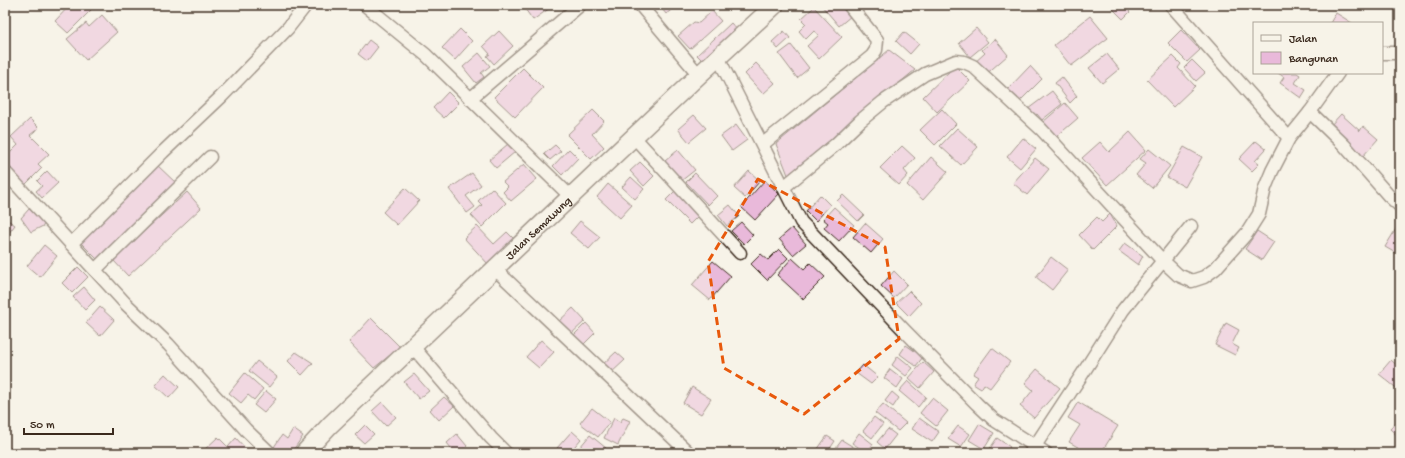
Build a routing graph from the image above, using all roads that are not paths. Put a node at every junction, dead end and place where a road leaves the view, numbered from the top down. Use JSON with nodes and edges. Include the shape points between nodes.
{"nodes":[{"id":1,"x":306,"y":5,"type":"edge"},
{"id":2,"x":365,"y":5,"type":"edge"},
{"id":3,"x":580,"y":5,"type":"edge"},
{"id":4,"x":640,"y":5,"type":"edge"},
{"id":5,"x":775,"y":5,"type":"edge"},
{"id":6,"x":849,"y":5,"type":"edge"},
{"id":7,"x":1171,"y":5,"type":"edge"},
{"id":8,"x":1383,"y":53,"type":"edge"},
{"id":9,"x":1400,"y":53,"type":"edge"},
{"id":10,"x":718,"y":57,"type":"junction"},
{"id":11,"x":1337,"y":74,"type":"edge"},
{"id":12,"x":699,"y":75,"type":"junction"},
{"id":13,"x":470,"y":99,"type":"junction"},
{"id":14,"x":1310,"y":112,"type":"junction"},
{"id":15,"x":634,"y":137,"type":"junction"},
{"id":16,"x":1289,"y":138,"type":"junction"},
{"id":17,"x":763,"y":144,"type":"junction"},
{"id":18,"x":210,"y":157,"type":"dead end"},
{"id":19,"x":5,"y":172,"type":"edge"},
{"id":20,"x":784,"y":187,"type":"junction"},
{"id":21,"x":570,"y":197,"type":"junction"},
{"id":22,"x":1400,"y":206,"type":"edge"},
{"id":23,"x":1191,"y":226,"type":"dead end"},
{"id":24,"x":71,"y":244,"type":"junction"},
{"id":25,"x":740,"y":253,"type":"dead end"},
{"id":26,"x":1162,"y":260,"type":"junction"},
{"id":27,"x":495,"y":269,"type":"junction"},
{"id":28,"x":95,"y":270,"type":"junction"},
{"id":29,"x":413,"y":347,"type":"junction"},
{"id":30,"x":1033,"y":450,"type":"edge"},
{"id":31,"x":270,"y":453,"type":"edge"},
{"id":32,"x":304,"y":453,"type":"edge"},
{"id":33,"x":506,"y":453,"type":"edge"},
{"id":34,"x":689,"y":453,"type":"edge"},
{"id":35,"x":1046,"y":453,"type":"edge"}],
"edges":[{"from":1,"to":24,"type":"street","via":[[288,28],[221,97]]},
{"from":2,"to":13,"type":"street","via":[[426,55]]},
{"from":3,"to":13,"type":"street"},
{"from":4,"to":12,"type":"street"},
{"from":5,"to":10,"type":"street","name":"Jalan Semawung"},
{"from":6,"to":17,"type":"street","via":[[877,40],[876,50],[872,56]]},
{"from":7,"to":16,"type":"street"},
{"from":8,"to":9,"type":"street"},
{"from":10,"to":12,"type":"street","name":"Jalan Semawung"},
{"from":10,"to":17,"type":"street"},
{"from":11,"to":14,"type":"street"},
{"from":12,"to":15,"type":"street","name":"Jalan Semawung"},
{"from":13,"to":21,"type":"street"},
{"from":14,"to":16,"type":"street"},
{"from":14,"to":22,"type":"street"},
{"from":15,"to":21,"type":"street","name":"Jalan Semawung"},
{"from":15,"to":25,"type":"street"},
{"from":16,"to":26,"type":"street","via":[[1272,170],[1259,214],[1247,233],[1215,269],[1204,277],[1192,281],[1178,275]]},
{"from":17,"to":20,"type":"street"},
{"from":18,"to":28,"type":"street"},
{"from":19,"to":24,"type":"street"},
{"from":20,"to":26,"type":"street","via":[[883,102],[925,74],[956,61],[964,62],[973,66],[1041,130]]},
{"from":20,"to":30,"type":"street","via":[[805,226],[959,386],[994,420]]},
{"from":21,"to":27,"type":"street","name":"Jalan Semawung"},
{"from":23,"to":26,"type":"street"},
{"from":24,"to":28,"type":"street"},
{"from":26,"to":30,"type":"street","via":[[1123,310]]},
{"from":27,"to":29,"type":"street","name":"Jalan Semawung"},
{"from":27,"to":34,"type":"street"},
{"from":28,"to":31,"type":"street"},
{"from":29,"to":32,"type":"street","name":"Jalan Semawung"},
{"from":29,"to":33,"type":"street"},
{"from":30,"to":35,"type":"street"}]}
